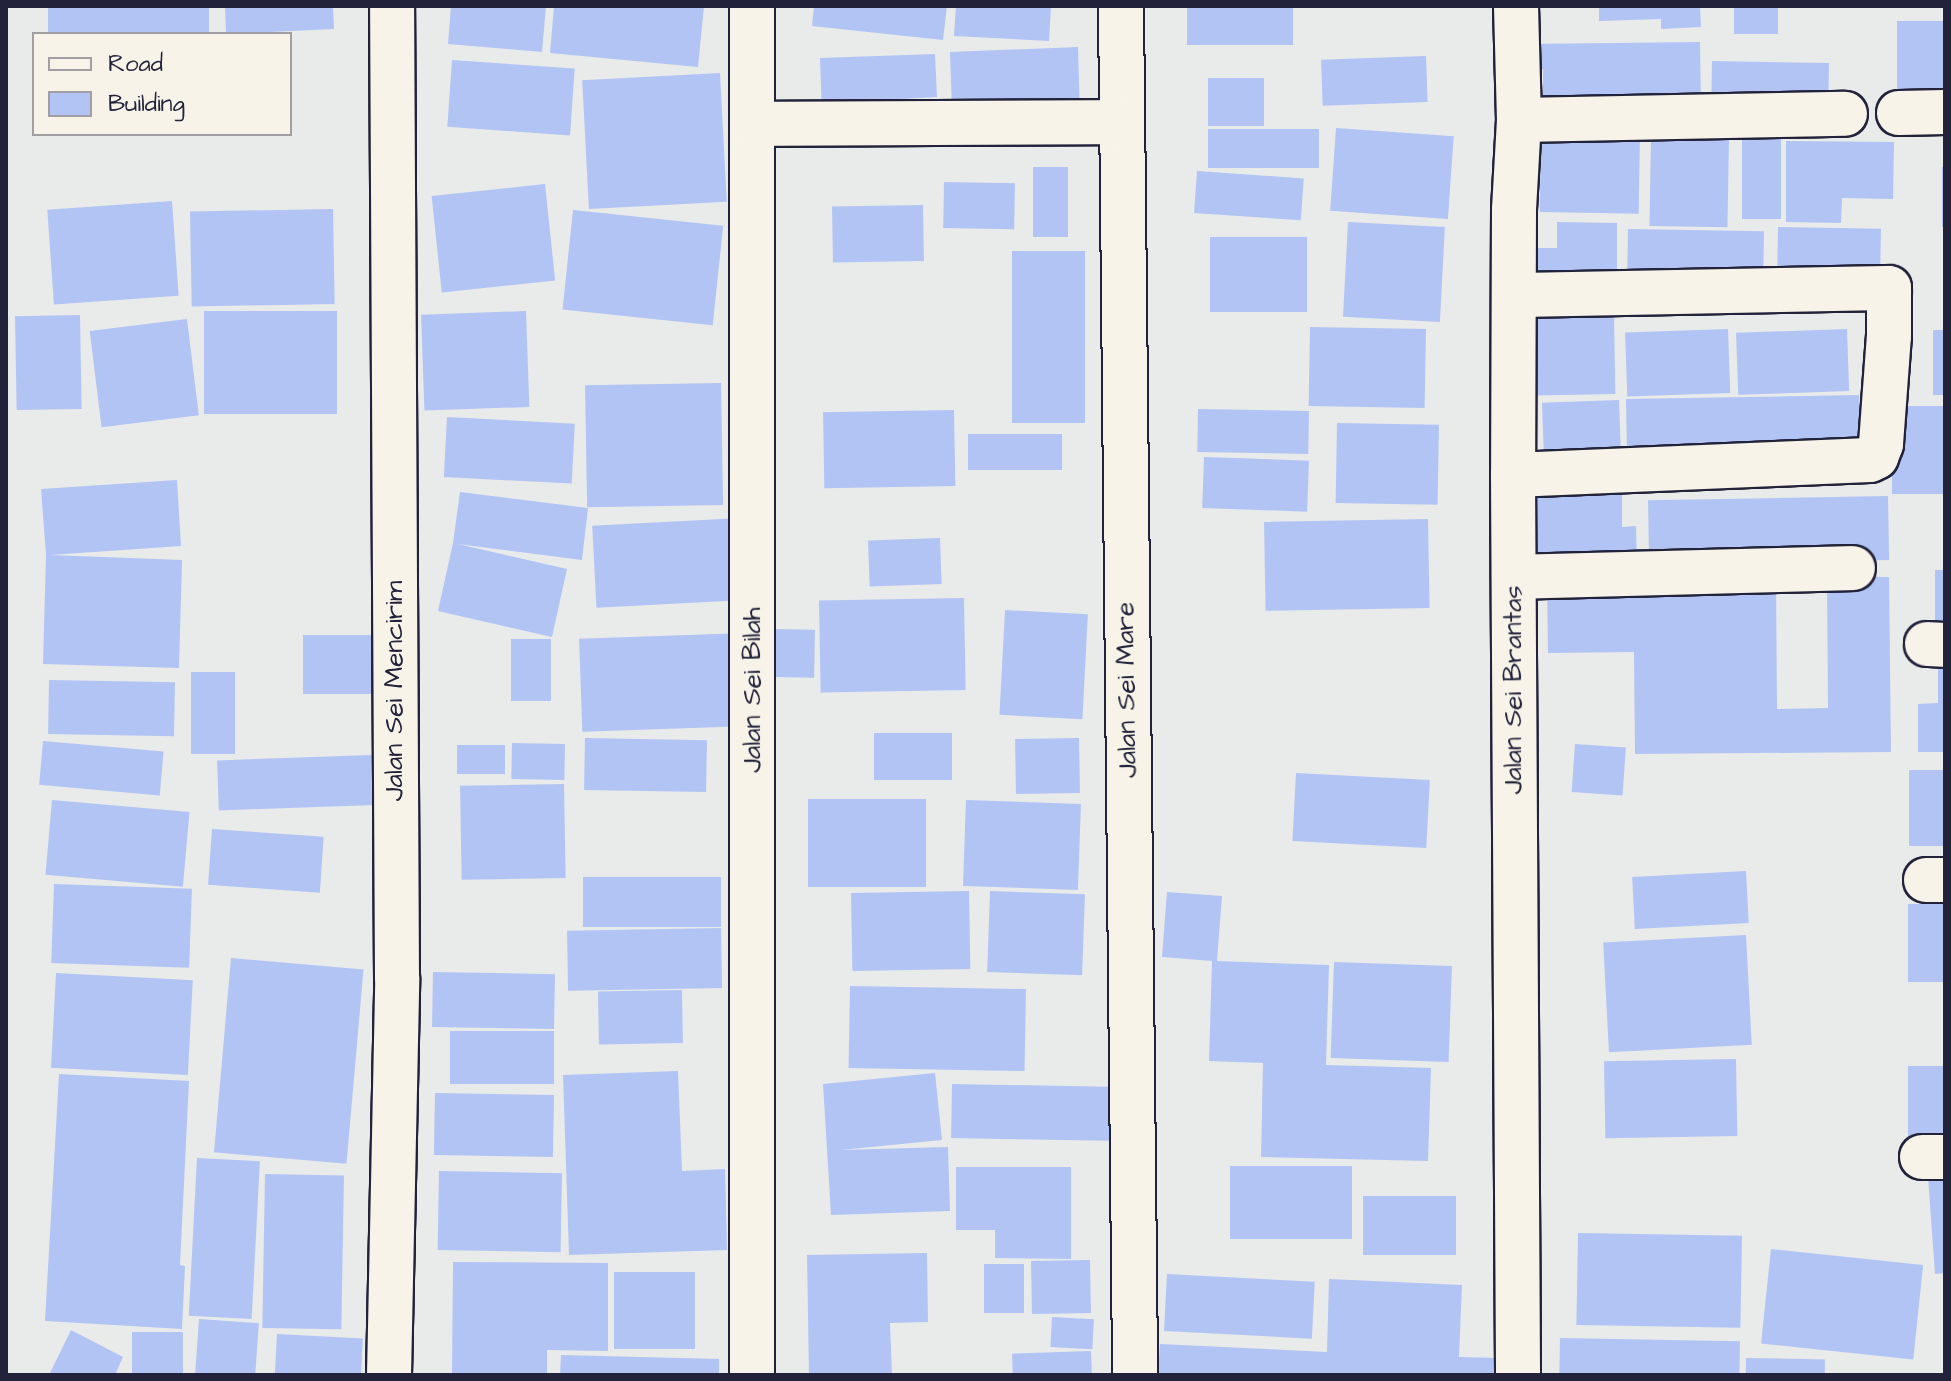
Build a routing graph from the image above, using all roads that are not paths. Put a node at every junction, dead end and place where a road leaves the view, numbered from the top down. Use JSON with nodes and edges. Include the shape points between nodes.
{"nodes":[{"id":1,"x":392,"y":6,"type":"edge"},
{"id":2,"x":752,"y":6,"type":"edge"},
{"id":3,"x":1121,"y":6,"type":"edge"},
{"id":4,"x":1516,"y":6,"type":"edge"},
{"id":5,"x":1945,"y":112,"type":"edge"},
{"id":6,"x":1899,"y":113,"type":"dead end"},
{"id":7,"x":1845,"y":114,"type":"dead end"},
{"id":8,"x":1519,"y":120,"type":"junction"},
{"id":9,"x":1120,"y":122,"type":"junction"},
{"id":10,"x":753,"y":124,"type":"junction"},
{"id":11,"x":1516,"y":295,"type":"junction"},
{"id":12,"x":1513,"y":475,"type":"junction"},
{"id":13,"x":1853,"y":568,"type":"dead end"},
{"id":14,"x":1514,"y":577,"type":"junction"},
{"id":15,"x":389,"y":1375,"type":"edge"},
{"id":16,"x":752,"y":1375,"type":"edge"},
{"id":17,"x":1135,"y":1375,"type":"edge"},
{"id":18,"x":1518,"y":1375,"type":"edge"}],
"edges":[{"from":1,"to":15,"type":"street","name":"Jalan Sei Mencirim","via":[[397,978]]},
{"from":2,"to":10,"type":"street","name":"Jalan Sei Bilah"},
{"from":3,"to":9,"type":"street","name":"Jalan Sei Mare"},
{"from":4,"to":8,"type":"street","name":"Jalan Sei Brantas"},
{"from":5,"to":6,"type":"street"},
{"from":7,"to":8,"type":"street"},
{"from":8,"to":11,"type":"street","name":"Jalan Sei Brantas"},
{"from":9,"to":10,"type":"street"},
{"from":9,"to":17,"type":"street","name":"Jalan Sei Mare"},
{"from":10,"to":16,"type":"street","name":"Jalan Sei Bilah"},
{"from":11,"to":12,"type":"street","name":"Jalan Sei Brantas"},
{"from":11,"to":12,"type":"street","via":[[1889,288],[1889,336],[1881,444],[1870,460]]},
{"from":12,"to":14,"type":"street","name":"Jalan Sei Brantas"},
{"from":13,"to":14,"type":"street"},
{"from":14,"to":18,"type":"street","name":"Jalan Sei Brantas"}]}
